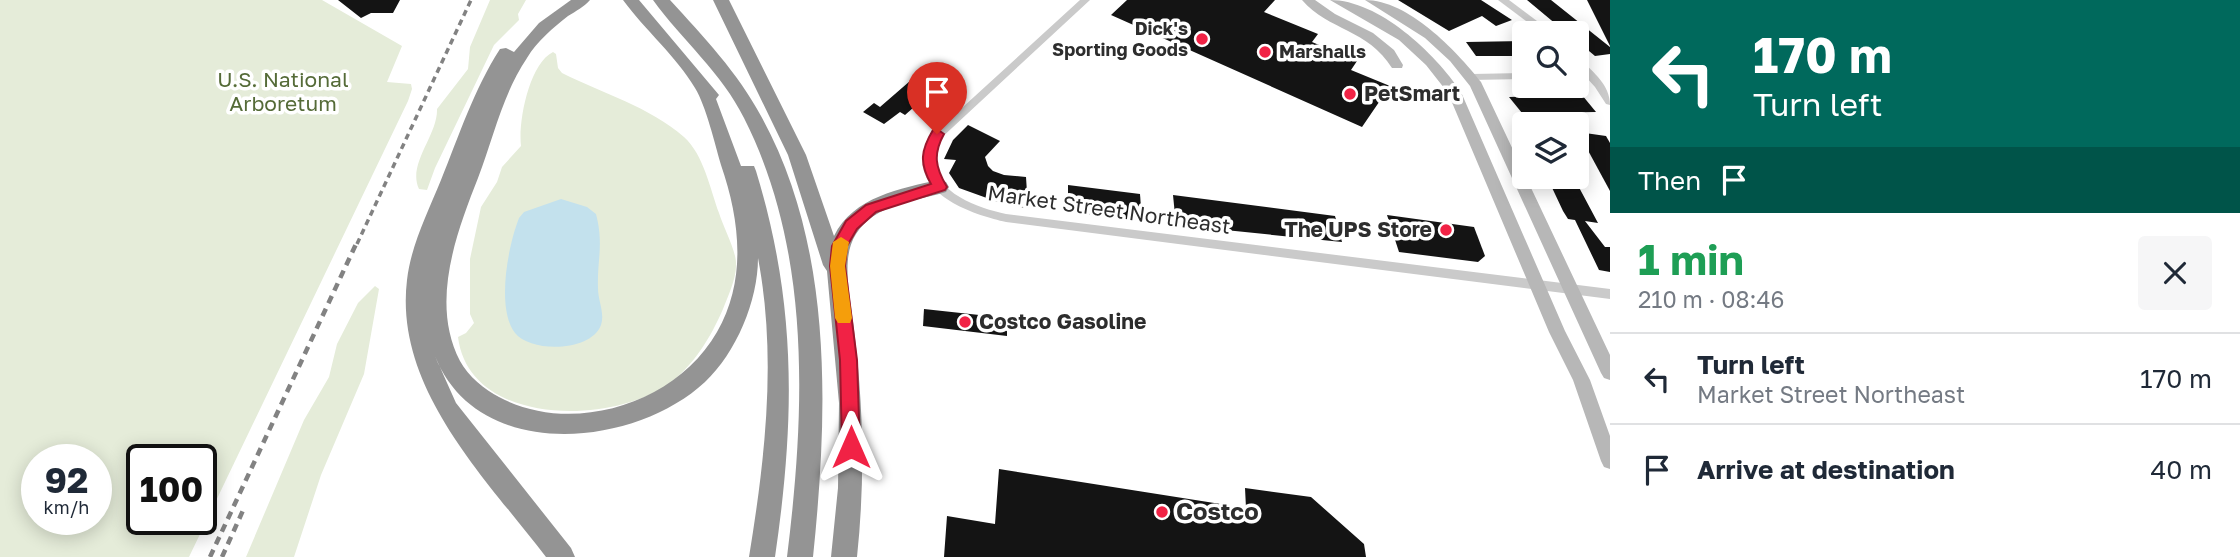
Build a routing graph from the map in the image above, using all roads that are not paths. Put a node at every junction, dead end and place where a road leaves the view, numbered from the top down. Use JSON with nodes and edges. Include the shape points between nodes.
{"nodes":[{"id":1,"x":564,"y":0,"type":"edge"},
{"id":2,"x":582,"y":0,"type":"edge"},
{"id":3,"x":631,"y":0,"type":"edge"},
{"id":4,"x":661,"y":0,"type":"edge"},
{"id":5,"x":721,"y":0,"type":"edge"},
{"id":6,"x":1085,"y":0,"type":"edge"},
{"id":7,"x":1308,"y":0,"type":"edge"},
{"id":8,"x":1336,"y":0,"type":"edge"},
{"id":9,"x":1371,"y":0,"type":"edge"},
{"id":10,"x":1503,"y":0,"type":"edge"},
{"id":11,"x":1532,"y":21,"type":"edge"},
{"id":12,"x":1397,"y":65,"type":"dead end"},
{"id":13,"x":1591,"y":75,"type":"edge"},
{"id":14,"x":1471,"y":76,"type":"junction"},
{"id":15,"x":1512,"y":76,"type":"edge"},
{"id":16,"x":703,"y":85,"type":"junction"},
{"id":17,"x":1610,"y":102,"type":"edge"},
{"id":18,"x":939,"y":187,"type":"junction"},
{"id":19,"x":1536,"y":285,"type":"junction"},
{"id":20,"x":839,"y":287,"type":"junction"},
{"id":21,"x":1571,"y":289,"type":"junction"},
{"id":22,"x":1610,"y":294,"type":"edge"},
{"id":23,"x":1610,"y":373,"type":"edge"},
{"id":24,"x":1610,"y":461,"type":"edge"},
{"id":25,"x":562,"y":557,"type":"edge"},
{"id":26,"x":762,"y":557,"type":"edge"},
{"id":27,"x":800,"y":557,"type":"edge"},
{"id":28,"x":844,"y":557,"type":"edge"}],
"edges":[{"from":1,"to":25,"type":"highway","via":[[523,32],[494,73],[430,231],[416,296],[421,348],[438,395]]},
{"from":2,"to":16,"type":"highway","via":[[548,24],[516,61],[440,256],[436,291],[441,338],[456,374],[477,396],[534,420],[600,421],[668,397],[696,376],[719,349],[741,298],[748,237]]},
{"from":3,"to":16,"type":"highway"},
{"from":4,"to":27,"type":"highway","via":[[715,61],[755,120],[794,236],[808,321],[811,381]]},
{"from":5,"to":20,"type":"highway","via":[[800,162]]},
{"from":6,"to":18,"type":"street","via":[[937,134],[928,158]]},
{"from":7,"to":12,"type":"street","via":[[1381,44]]},
{"from":8,"to":19,"type":"street","via":[[1396,32],[1442,73],[1459,102]]},
{"from":9,"to":14,"type":"street","via":[[1429,35]]},
{"from":10,"to":11,"type":"street"},
{"from":13,"to":17,"type":"street"},
{"from":14,"to":15,"type":"street"},
{"from":14,"to":21,"type":"street"},
{"from":16,"to":26,"type":"highway","via":[[741,156],[762,224],[772,281],[778,416]]},
{"from":18,"to":19,"type":"street","name":"Market Street Northeast","via":[[962,205],[995,217]]},
{"from":18,"to":20,"type":"highway","via":[[878,205],[858,218],[840,246]]},
{"from":19,"to":21,"type":"street","name":"Market Street Northeast"},
{"from":19,"to":24,"type":"street","via":[[1585,389]]},
{"from":20,"to":28,"type":"highway","via":[[851,421]]},
{"from":21,"to":22,"type":"street","name":"Market Street Northeast"},
{"from":21,"to":23,"type":"street"}]}
